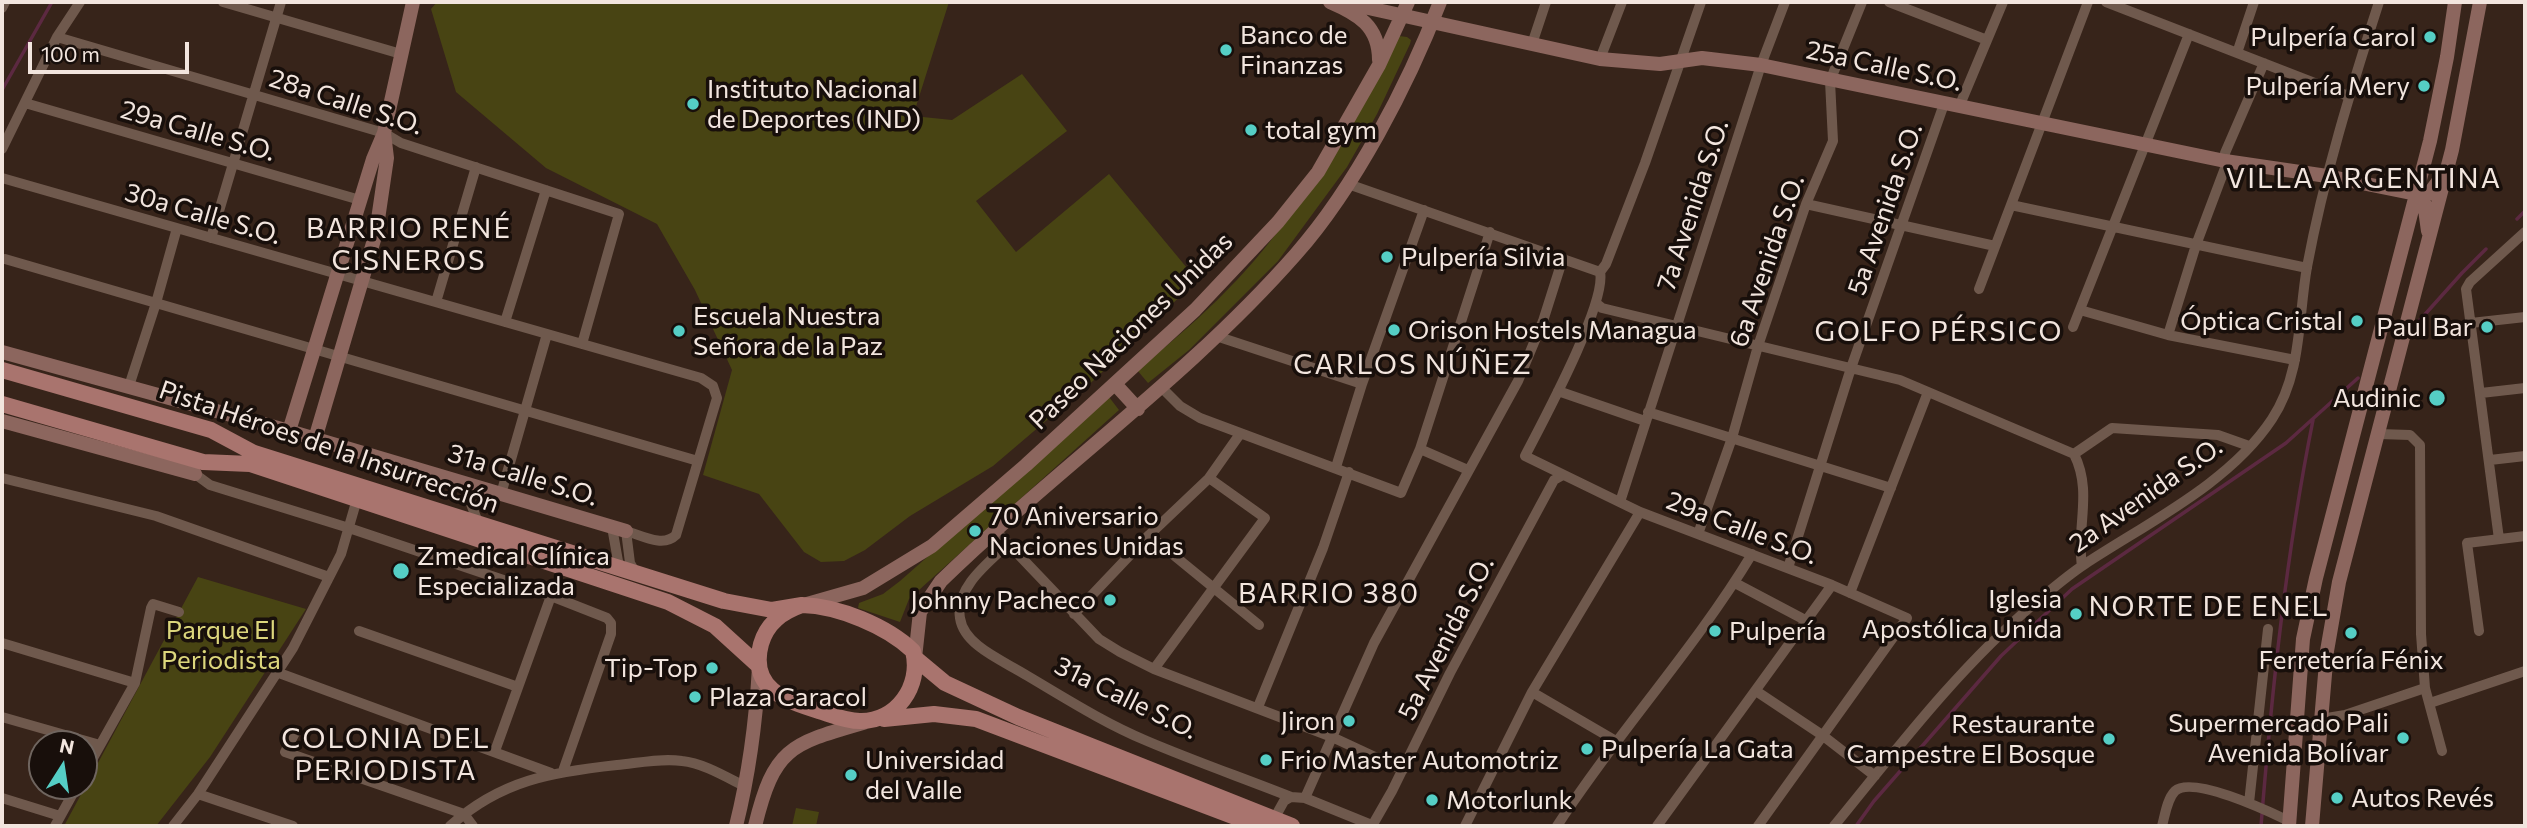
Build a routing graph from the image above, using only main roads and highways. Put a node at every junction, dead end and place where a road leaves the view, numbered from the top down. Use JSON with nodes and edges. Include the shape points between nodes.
{"nodes":[{"id":1,"x":413,"y":2,"type":"edge"},
{"id":2,"x":1330,"y":2,"type":"edge"},
{"id":3,"x":1341,"y":2,"type":"edge"},
{"id":4,"x":1440,"y":2,"type":"edge"},
{"id":5,"x":2455,"y":2,"type":"edge"},
{"id":6,"x":2480,"y":2,"type":"edge"},
{"id":7,"x":1405,"y":8,"type":"edge"},
{"id":8,"x":1432,"y":22,"type":"junction"},
{"id":9,"x":1379,"y":65,"type":"junction"},
{"id":10,"x":384,"y":133,"type":"junction"},
{"id":11,"x":2448,"y":168,"type":"junction"},
{"id":12,"x":2416,"y":194,"type":"junction"},
{"id":13,"x":2430,"y":240,"type":"junction"},
{"id":14,"x":2,"y":352,"type":"edge"},
{"id":15,"x":2,"y":370,"type":"edge"},
{"id":16,"x":1115,"y":384,"type":"junction"},
{"id":17,"x":2,"y":404,"type":"edge"},
{"id":18,"x":1138,"y":409,"type":"junction"},
{"id":19,"x":2,"y":421,"type":"edge"},
{"id":20,"x":289,"y":431,"type":"junction"},
{"id":21,"x":316,"y":439,"type":"junction"},
{"id":22,"x":195,"y":474,"type":"road end"},
{"id":23,"x":619,"y":529,"type":"road end"},
{"id":24,"x":802,"y":606,"type":"junction"},
{"id":25,"x":915,"y":658,"type":"junction"},
{"id":26,"x":759,"y":666,"type":"junction"},
{"id":27,"x":878,"y":719,"type":"junction"},
{"id":28,"x":2318,"y":755,"type":"junction"},
{"id":29,"x":2292,"y":824,"type":"edge"},
{"id":30,"x":736,"y":826,"type":"edge"},
{"id":31,"x":755,"y":826,"type":"edge"},
{"id":32,"x":1259,"y":826,"type":"edge"},
{"id":33,"x":1292,"y":826,"type":"edge"},
{"id":34,"x":2312,"y":826,"type":"edge"}],
"edges":[{"from":1,"to":10,"type":"main road"},
{"from":2,"to":9,"type":"main road","via":[[1350,10],[1369,26],[1377,38]]},
{"from":3,"to":7,"type":"main road","name":"25a Calle S.O."},
{"from":4,"to":8,"type":"main road","name":"Paseo Naciones Unidas"},
{"from":5,"to":12,"type":"main road"},
{"from":6,"to":11,"type":"main road"},
{"from":7,"to":8,"type":"main road","name":"25a Calle S.O."},
{"from":7,"to":9,"type":"main road","name":"Paseo Naciones Unidas"},
{"from":8,"to":12,"type":"main road","name":"25a Calle S.O.","via":[[1600,59],[1637,63],[1702,58],[1761,65],[2225,161]]},
{"from":8,"to":18,"type":"main road","name":"Paseo Naciones Unidas","via":[[1348,184],[1298,252]]},
{"from":9,"to":16,"type":"main road","name":"Paseo Naciones Unidas","via":[[1318,172],[1278,222],[1195,310]]},
{"from":10,"to":20,"type":"main road"},
{"from":10,"to":21,"type":"main road","via":[[387,158],[376,233]]},
{"from":11,"to":12,"type":"main road","via":[[2428,194]]},
{"from":11,"to":13,"type":"main road"},
{"from":12,"to":13,"type":"main road","via":[[2424,202]]},
{"from":12,"to":29,"type":"main road","via":[[2303,639]]},
{"from":13,"to":28,"type":"main road","via":[[2339,582],[2327,651]]},
{"from":14,"to":20,"type":"main road","name":"Pista Héroes de la Insurrección"},
{"from":15,"to":24,"type":"main road","name":"Pista Héroes de la Insurrección","via":[[211,430],[254,453],[724,601],[772,610]]},
{"from":16,"to":18,"type":"main road"},
{"from":16,"to":24,"type":"main road","name":"Paseo Naciones Unidas","via":[[932,546],[863,588]]},
{"from":17,"to":26,"type":"main road","name":"Pista Héroes de la Insurrección","via":[[203,462],[250,464],[668,602],[715,626]]},
{"from":18,"to":25,"type":"main road","name":"Paseo Naciones Unidas","via":[[964,558],[929,596],[920,612]]},
{"from":19,"to":22,"type":"main road"},
{"from":20,"to":21,"type":"main road","name":"31a Calle S.O."},
{"from":21,"to":23,"type":"main road","name":"31a Calle S.O."},
{"from":24,"to":25,"type":"main road","via":[[830,609],[886,630],[913,651]]},
{"from":24,"to":26,"type":"main road","via":[[786,611],[770,626]]},
{"from":25,"to":27,"type":"main road","via":[[907,694],[895,710]]},
{"from":25,"to":33,"type":"main road","via":[[936,677],[1069,739]]},
{"from":26,"to":27,"type":"main road","via":[[765,682],[785,699],[842,718]]},
{"from":26,"to":30,"type":"main road","via":[[755,726]]},
{"from":27,"to":31,"type":"main road","via":[[817,737],[787,753],[768,784]]},
{"from":27,"to":32,"type":"main road","via":[[934,714],[976,719]]},
{"from":28,"to":29,"type":"main road","via":[[2310,774],[2307,810]]},
{"from":28,"to":34,"type":"main road"}]}
